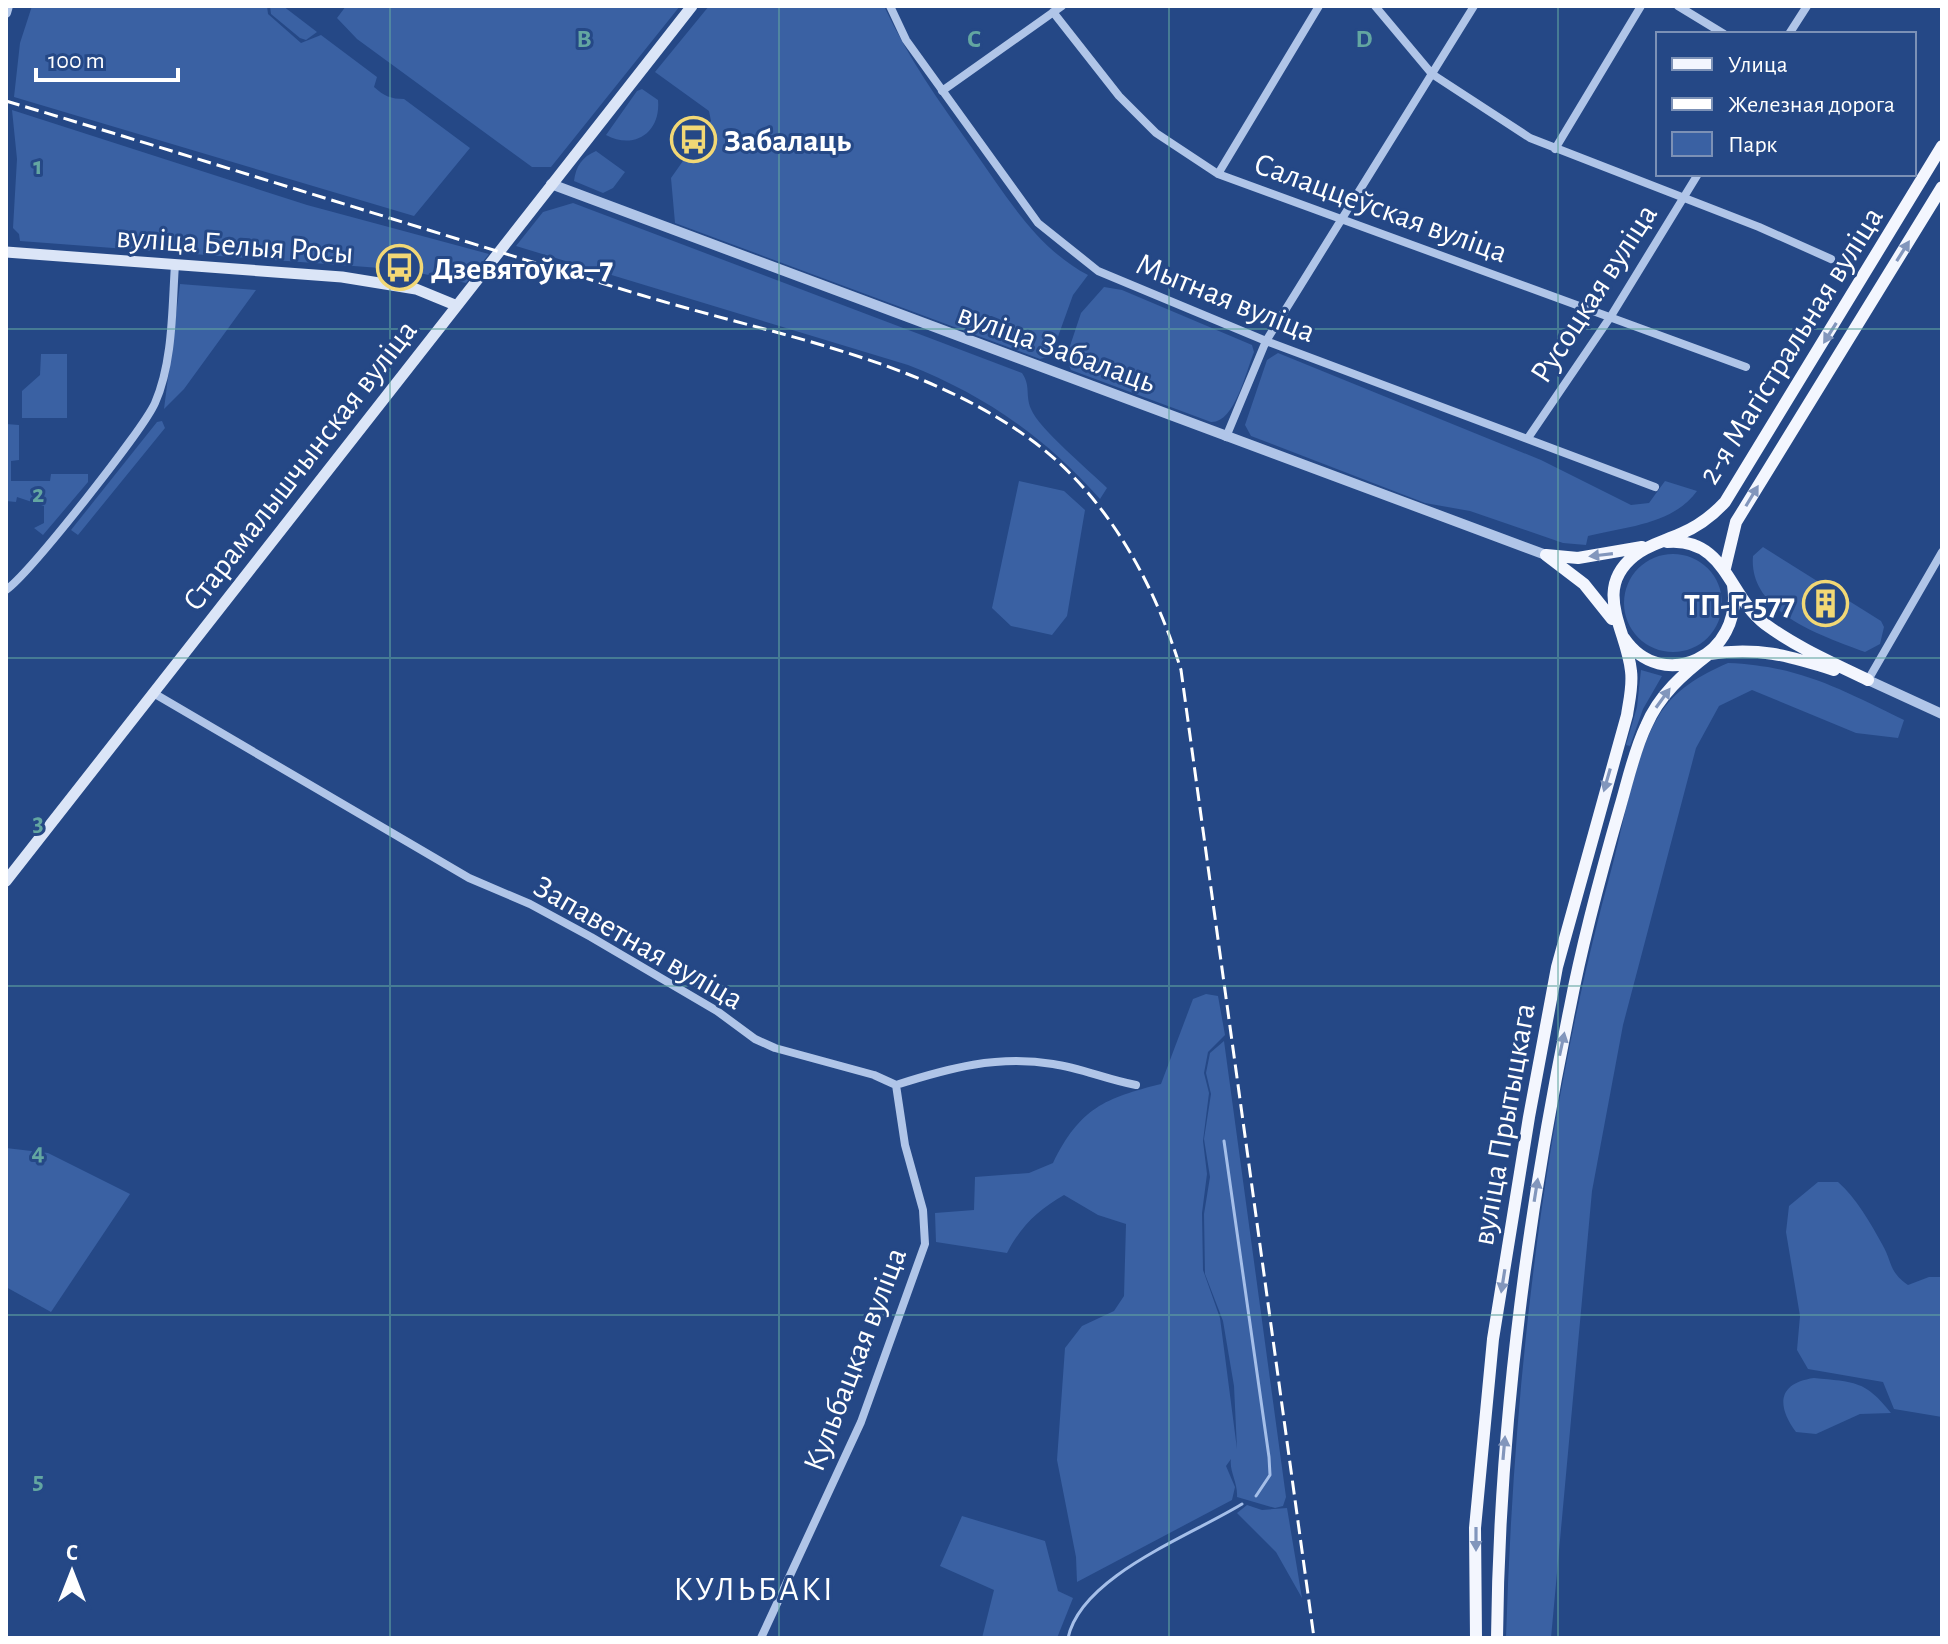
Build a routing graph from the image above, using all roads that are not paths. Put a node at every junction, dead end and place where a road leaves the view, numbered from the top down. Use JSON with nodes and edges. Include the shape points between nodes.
{"nodes":[{"id":1,"x":8,"y":6,"type":"edge"},
{"id":2,"x":692,"y":6,"type":"edge"},
{"id":3,"x":890,"y":6,"type":"edge"},
{"id":4,"x":1062,"y":6,"type":"edge"},
{"id":5,"x":1319,"y":6,"type":"edge"},
{"id":6,"x":1375,"y":6,"type":"edge"},
{"id":7,"x":1474,"y":6,"type":"edge"},
{"id":8,"x":1641,"y":6,"type":"edge"},
{"id":9,"x":1678,"y":6,"type":"edge"},
{"id":10,"x":1807,"y":6,"type":"edge"},
{"id":11,"x":1053,"y":12,"type":"junction"},
{"id":12,"x":6,"y":13,"type":"edge"},
{"id":13,"x":1721,"y":32,"type":"edge"},
{"id":14,"x":1790,"y":32,"type":"edge"},
{"id":15,"x":1432,"y":74,"type":"junction"},
{"id":16,"x":942,"y":91,"type":"junction"},
{"id":17,"x":1942,"y":146,"type":"edge"},
{"id":18,"x":1555,"y":149,"type":"junction"},
{"id":19,"x":1218,"y":174,"type":"junction"},
{"id":20,"x":1697,"y":176,"type":"edge"},
{"id":21,"x":551,"y":184,"type":"junction"},
{"id":22,"x":1942,"y":187,"type":"edge"},
{"id":23,"x":1682,"y":199,"type":"junction"},
{"id":24,"x":1343,"y":217,"type":"junction"},
{"id":25,"x":6,"y":252,"type":"edge"},
{"id":26,"x":1831,"y":259,"type":"dead end"},
{"id":27,"x":175,"y":264,"type":"junction"},
{"id":28,"x":455,"y":305,"type":"junction"},
{"id":29,"x":1611,"y":316,"type":"junction"},
{"id":30,"x":1266,"y":341,"type":"junction"},
{"id":31,"x":1746,"y":367,"type":"dead end"},
{"id":32,"x":1226,"y":437,"type":"junction"},
{"id":33,"x":1528,"y":438,"type":"junction"},
{"id":34,"x":1655,"y":487,"type":"dead end"},
{"id":35,"x":1656,"y":544,"type":"junction"},
{"id":36,"x":1942,"y":552,"type":"edge"},
{"id":37,"x":1546,"y":555,"type":"junction"},
{"id":38,"x":1725,"y":568,"type":"junction"},
{"id":39,"x":6,"y":590,"type":"edge"},
{"id":40,"x":1618,"y":629,"type":"junction"},
{"id":41,"x":1709,"y":654,"type":"junction"},
{"id":42,"x":1868,"y":680,"type":"junction"},
{"id":43,"x":155,"y":694,"type":"junction"},
{"id":44,"x":1942,"y":714,"type":"edge"},
{"id":45,"x":8,"y":874,"type":"edge"},
{"id":46,"x":896,"y":1085,"type":"junction"},
{"id":47,"x":1136,"y":1085,"type":"dead end"},
{"id":48,"x":761,"y":1638,"type":"edge"},
{"id":49,"x":1476,"y":1638,"type":"edge"},
{"id":50,"x":1497,"y":1638,"type":"edge"}],
"edges":[{"from":1,"to":12,"type":"street"},
{"from":2,"to":21,"type":"main road","name":"Старамалышчынская вуліца"},
{"from":3,"to":16,"type":"street","name":"Мытная вуліца","via":[[906,40]]},
{"from":4,"to":11,"type":"street"},
{"from":5,"to":19,"type":"street"},
{"from":6,"to":15,"type":"street"},
{"from":7,"to":15,"type":"street"},
{"from":8,"to":18,"type":"street"},
{"from":9,"to":13,"type":"street"},
{"from":10,"to":14,"type":"street"},
{"from":11,"to":16,"type":"street"},
{"from":11,"to":19,"type":"street","name":"Салаццеўская вуліца","via":[[1119,96],[1156,133]]},
{"from":15,"to":18,"type":"street"},
{"from":15,"to":24,"type":"street"},
{"from":16,"to":30,"type":"street","name":"Мытная вуліца","via":[[1038,223],[1074,254],[1098,271]]},
{"from":17,"to":35,"type":"main road","name":"2-я Магістральная вуліца","one_way":true,"via":[[1725,502],[1683,533]]},
{"from":18,"to":23,"type":"street"},
{"from":19,"to":24,"type":"street","name":"Салаццеўская вуліца"},
{"from":20,"to":23,"type":"street","name":"Русоцкая вуліца"},
{"from":21,"to":28,"type":"main road","name":"Старамалышчынская вуліца"},
{"from":21,"to":32,"type":"street","name":"вуліца Забалаць"},
{"from":38,"to":22,"type":"main road","name":"2-я Магістральная вуліца","one_way":true,"via":[[1736,522]]},
{"from":23,"to":26,"type":"street"},
{"from":23,"to":29,"type":"street","name":"Русоцкая вуліца"},
{"from":24,"to":29,"type":"street","name":"Салаццеўская вуліца"},
{"from":24,"to":30,"type":"street"},
{"from":25,"to":27,"type":"main road","name":"вуліца Белыя Росы"},
{"from":27,"to":28,"type":"main road","name":"вуліца Белыя Росы","via":[[382,282]]},
{"from":27,"to":39,"type":"street","via":[[168,345],[154,405]]},
{"from":28,"to":43,"type":"main road","name":"Старамалышчынская вуліца"},
{"from":29,"to":31,"type":"street","name":"Салаццеўская вуліца"},
{"from":29,"to":33,"type":"street","name":"Русоцкая вуліца"},
{"from":30,"to":32,"type":"street"},
{"from":30,"to":33,"type":"street","name":"Мытная вуліца"},
{"from":32,"to":37,"type":"street","name":"вуліца Забалаць"},
{"from":33,"to":34,"type":"street","name":"Мытная вуліца"},
{"from":35,"to":37,"type":"main road","one_way":true,"via":[[1578,558]]},
{"from":35,"to":38,"type":"main road","via":[[1687,542],[1715,556]]},
{"from":35,"to":40,"type":"main road","via":[[1622,569],[1612,609]]},
{"from":36,"to":42,"type":"street"},
{"from":37,"to":40,"type":"main road","via":[[1604,604]]},
{"from":38,"to":41,"type":"main road","via":[[1733,585],[1734,614],[1723,640]]},
{"from":38,"to":42,"type":"main road","via":[[1761,621]]},
{"from":40,"to":41,"type":"main road","via":[[1642,655],[1658,662],[1684,663]]},
{"from":40,"to":49,"type":"main road","name":"вуліца Прытыцкага","one_way":true,"via":[[1631,669],[1627,715],[1557,967],[1493,1339],[1475,1528]]},
{"from":41,"to":42,"type":"main road","via":[[1780,652]]},
{"from":50,"to":41,"type":"main road","name":"вуліца Прытыцкага","one_way":true,"via":[[1498,1527],[1513,1339],[1546,1120],[1578,965],[1646,726],[1676,682]]},
{"from":42,"to":44,"type":"street"},
{"from":43,"to":45,"type":"main road","name":"Старамалышчынская вуліца"},
{"from":43,"to":46,"type":"street","name":"Запаветная вуліца","via":[[469,878],[591,937],[755,1039]]},
{"from":46,"to":47,"type":"street","via":[[959,1066],[1013,1059]]},
{"from":46,"to":48,"type":"street","name":"Кульбацкая вуліца","via":[[923,1210],[925,1244],[861,1422]]}]}
